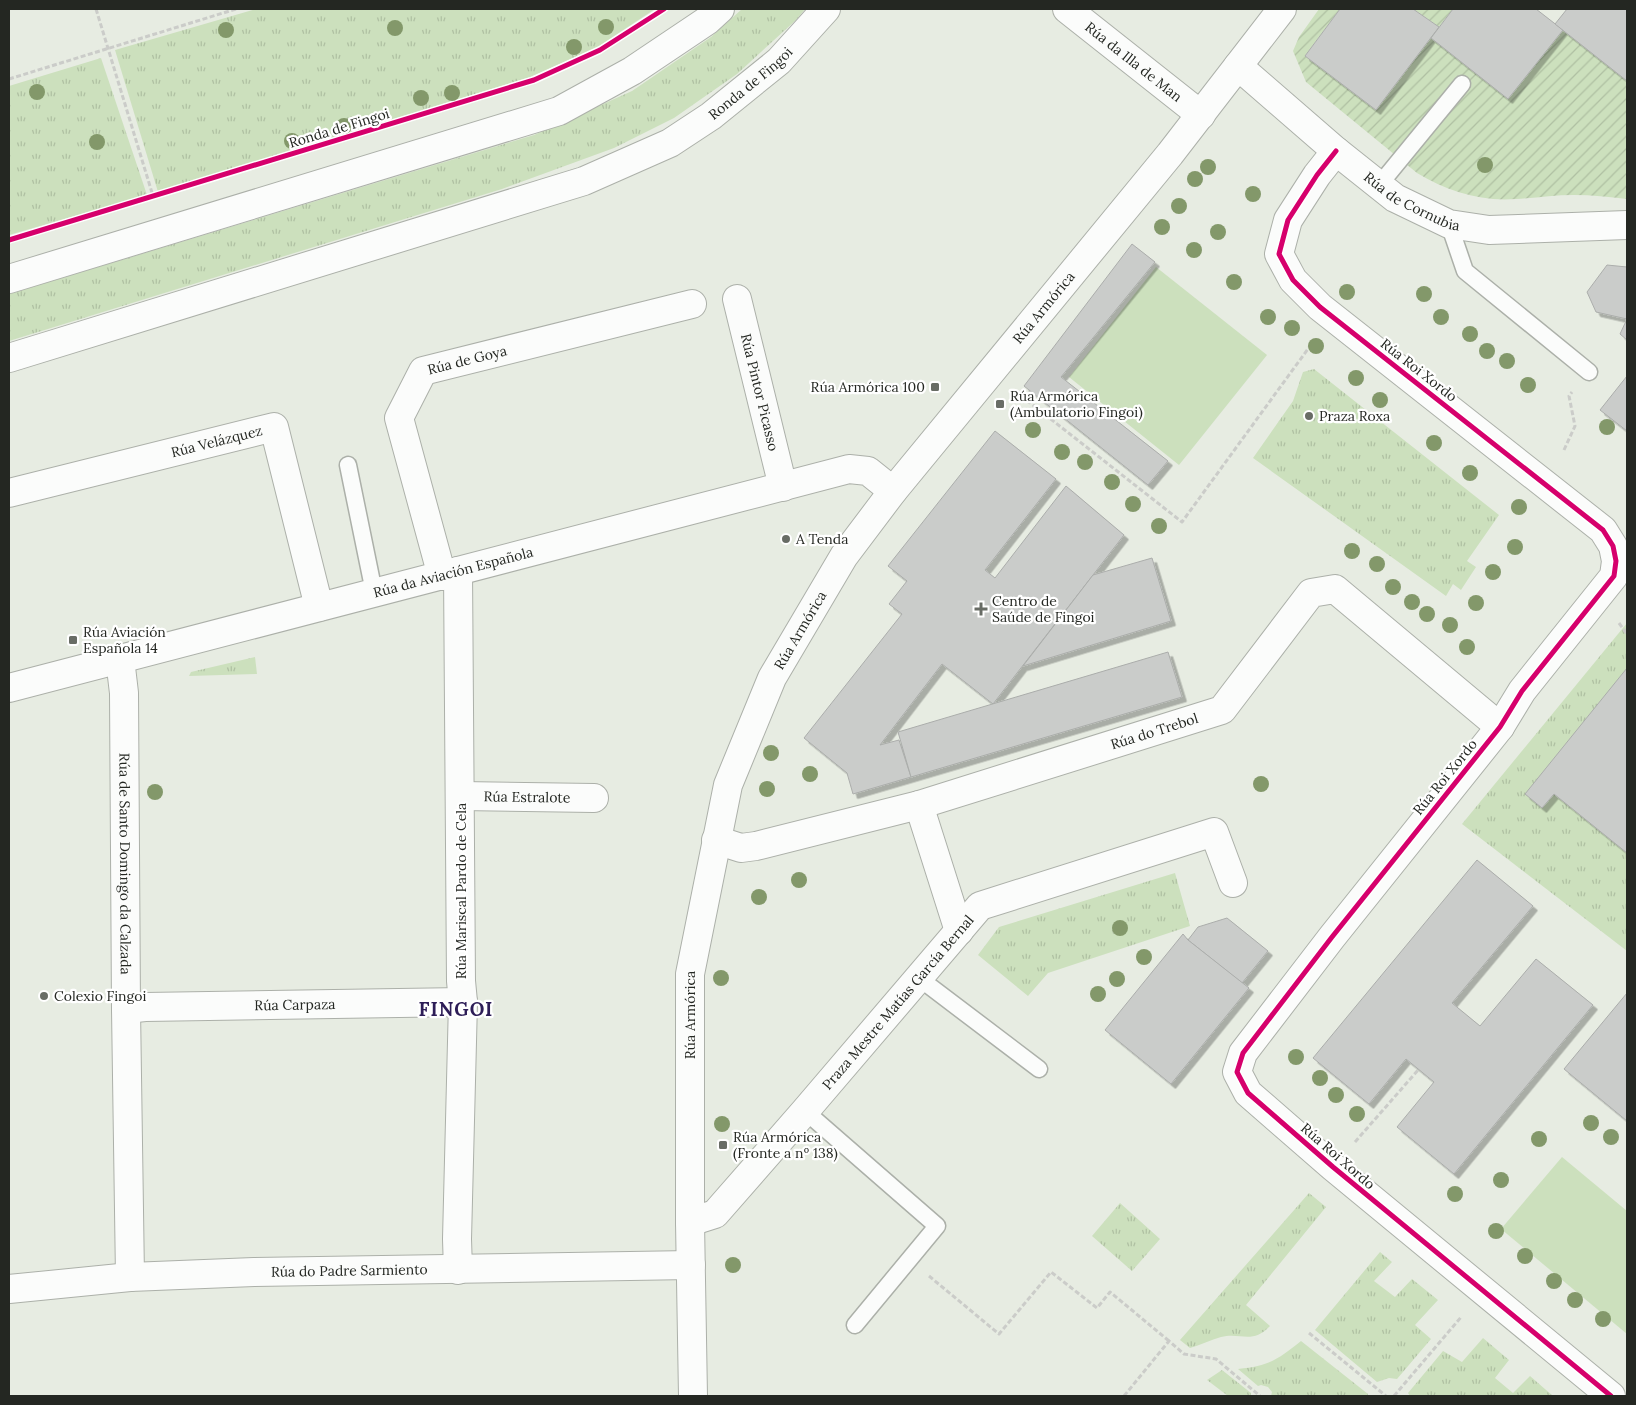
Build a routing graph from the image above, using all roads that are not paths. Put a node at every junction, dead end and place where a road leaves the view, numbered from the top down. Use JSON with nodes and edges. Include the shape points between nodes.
{"nodes":[{"id":1,"x":720,"y":9,"type":"edge"},
{"id":2,"x":826,"y":9,"type":"edge"},
{"id":3,"x":1067,"y":9,"type":"edge"},
{"id":4,"x":1282,"y":9,"type":"edge"},
{"id":5,"x":1238,"y":66,"type":"junction"},
{"id":6,"x":1462,"y":84,"type":"dead end"},
{"id":7,"x":1201,"y":115,"type":"junction"},
{"id":8,"x":1336,"y":151,"type":"junction"},
{"id":9,"x":1380,"y":184,"type":"junction"},
{"id":10,"x":1449,"y":224,"type":"junction"},
{"id":11,"x":1627,"y":225,"type":"edge"},
{"id":12,"x":9,"y":279,"type":"edge"},
{"id":13,"x":737,"y":299,"type":"dead end"},
{"id":14,"x":692,"y":304,"type":"dead end"},
{"id":15,"x":9,"y":358,"type":"edge"},
{"id":16,"x":1589,"y":372,"type":"dead end"},
{"id":17,"x":348,"y":465,"type":"dead end"},
{"id":18,"x":783,"y":487,"type":"junction"},
{"id":19,"x":893,"y":491,"type":"junction"},
{"id":20,"x":9,"y":493,"type":"edge"},
{"id":21,"x":450,"y":573,"type":"junction"},
{"id":22,"x":374,"y":592,"type":"junction"},
{"id":23,"x":320,"y":607,"type":"junction"},
{"id":24,"x":120,"y":659,"type":"junction"},
{"id":25,"x":9,"y":688,"type":"edge"},
{"id":26,"x":1500,"y":727,"type":"junction"},
{"id":27,"x":461,"y":796,"type":"junction"},
{"id":28,"x":594,"y":798,"type":"dead end"},
{"id":29,"x":919,"y":805,"type":"junction"},
{"id":30,"x":716,"y":840,"type":"junction"},
{"id":31,"x":1233,"y":883,"type":"dead end"},
{"id":32,"x":959,"y":931,"type":"junction"},
{"id":33,"x":919,"y":978,"type":"junction"},
{"id":34,"x":463,"y":1002,"type":"junction"},
{"id":35,"x":126,"y":1009,"type":"junction"},
{"id":36,"x":1039,"y":1068,"type":"dead end"},
{"id":37,"x":805,"y":1111,"type":"junction"},
{"id":38,"x":690,"y":1222,"type":"junction"},
{"id":39,"x":691,"y":1265,"type":"junction"},
{"id":40,"x":458,"y":1270,"type":"junction"},
{"id":41,"x":130,"y":1277,"type":"junction"},
{"id":42,"x":9,"y":1289,"type":"edge"},
{"id":43,"x":856,"y":1325,"type":"dead end"},
{"id":44,"x":693,"y":1396,"type":"edge"},
{"id":45,"x":1611,"y":1396,"type":"edge"}],
"edges":[{"from":1,"to":12,"type":"street","via":[[632,71],[560,111]]},
{"from":2,"to":15,"type":"street","name":"Ronda de Fingoi","via":[[779,60],[711,116],[670,143],[584,181]]},
{"from":3,"to":7,"type":"street","name":"Rúa da Illa de Man"},
{"from":4,"to":5,"type":"street","name":"Rúa Armórica"},
{"from":5,"to":7,"type":"street","name":"Rúa Armórica"},
{"from":5,"to":8,"type":"street","name":"Rúa de Cornubia"},
{"from":6,"to":9,"type":"lane"},
{"from":7,"to":19,"type":"street","name":"Rúa Armórica"},
{"from":8,"to":9,"type":"street","name":"Rúa de Cornubia"},
{"from":8,"to":26,"type":"street","name":"Rúa Roi Xordo","via":[[1288,220],[1279,254],[1293,280],[1320,307],[1603,530],[1613,546],[1614,576],[1522,690]]},
{"from":9,"to":10,"type":"street","name":"Rúa de Cornubia","via":[[1395,198]]},
{"from":10,"to":11,"type":"street","name":"Rúa de Cornubia","via":[[1489,230]]},
{"from":10,"to":16,"type":"lane","via":[[1465,270]]},
{"from":13,"to":18,"type":"street","name":"Rúa Pintor Picasso"},
{"from":14,"to":21,"type":"street","name":"Rúa de Goya","via":[[423,372],[399,418]]},
{"from":17,"to":22,"type":"lane"},
{"from":18,"to":19,"type":"street","name":"Rúa da Aviación Española","via":[[849,469],[868,471]]},
{"from":18,"to":21,"type":"street","name":"Rúa da Aviación Española"},
{"from":19,"to":30,"type":"street","name":"Rúa Armórica","via":[[844,556],[772,678],[728,786]]},
{"from":20,"to":23,"type":"street","name":"Rúa Velázquez","via":[[274,427]]},
{"from":21,"to":22,"type":"street","name":"Rúa da Aviación Española"},
{"from":21,"to":27,"type":"street","name":"Rúa Mariscal Pardo de Cela"},
{"from":22,"to":23,"type":"street","name":"Rúa da Aviación Española"},
{"from":23,"to":24,"type":"street","name":"Rúa da Aviación Española"},
{"from":24,"to":25,"type":"street","name":"Rúa da Aviación Española"},
{"from":24,"to":35,"type":"street","name":"Rúa de Santo Domingo da Calzada","via":[[124,693]]},
{"from":26,"to":29,"type":"street","name":"Rúa do Trebol","via":[[1335,589],[1311,593],[1222,710]]},
{"from":26,"to":45,"type":"street","name":"Rúa Roi Xordo","via":[[1243,1053],[1237,1072],[1248,1093],[1333,1167]]},
{"from":27,"to":28,"type":"street","name":"Rúa Estralote"},
{"from":27,"to":34,"type":"street","name":"Rúa Mariscal Pardo de Cela"},
{"from":29,"to":30,"type":"street","name":"Rúa do Trebol","via":[[748,847],[740,848]]},
{"from":29,"to":32,"type":"street"},
{"from":30,"to":38,"type":"street","name":"Rúa Armórica","via":[[690,974]]},
{"from":31,"to":32,"type":"street","name":"Praza Mestre Matías García Bernal","via":[[1214,832],[980,906]]},
{"from":32,"to":33,"type":"street","name":"Praza Mestre Matías García Bernal"},
{"from":33,"to":36,"type":"lane"},
{"from":33,"to":37,"type":"street","name":"Praza Mestre Matías García Bernal"},
{"from":34,"to":35,"type":"street","name":"Rúa Carpaza"},
{"from":34,"to":40,"type":"street","name":"Rúa Mariscal Pardo de Cela"},
{"from":35,"to":41,"type":"street","name":"Rúa de Santo Domingo da Calzada"},
{"from":37,"to":38,"type":"street","name":"Praza Mestre Matías García Bernal","via":[[715,1214]]},
{"from":37,"to":43,"type":"lane","via":[[937,1226]]},
{"from":38,"to":39,"type":"street","name":"Rúa Armórica"},
{"from":39,"to":40,"type":"street","name":"Rúa do Padre Sarmiento"},
{"from":39,"to":44,"type":"street","name":"Rúa Armórica"},
{"from":40,"to":41,"type":"street","name":"Rúa do Padre Sarmiento"},
{"from":41,"to":42,"type":"street","name":"Rúa do Padre Sarmiento"}]}
